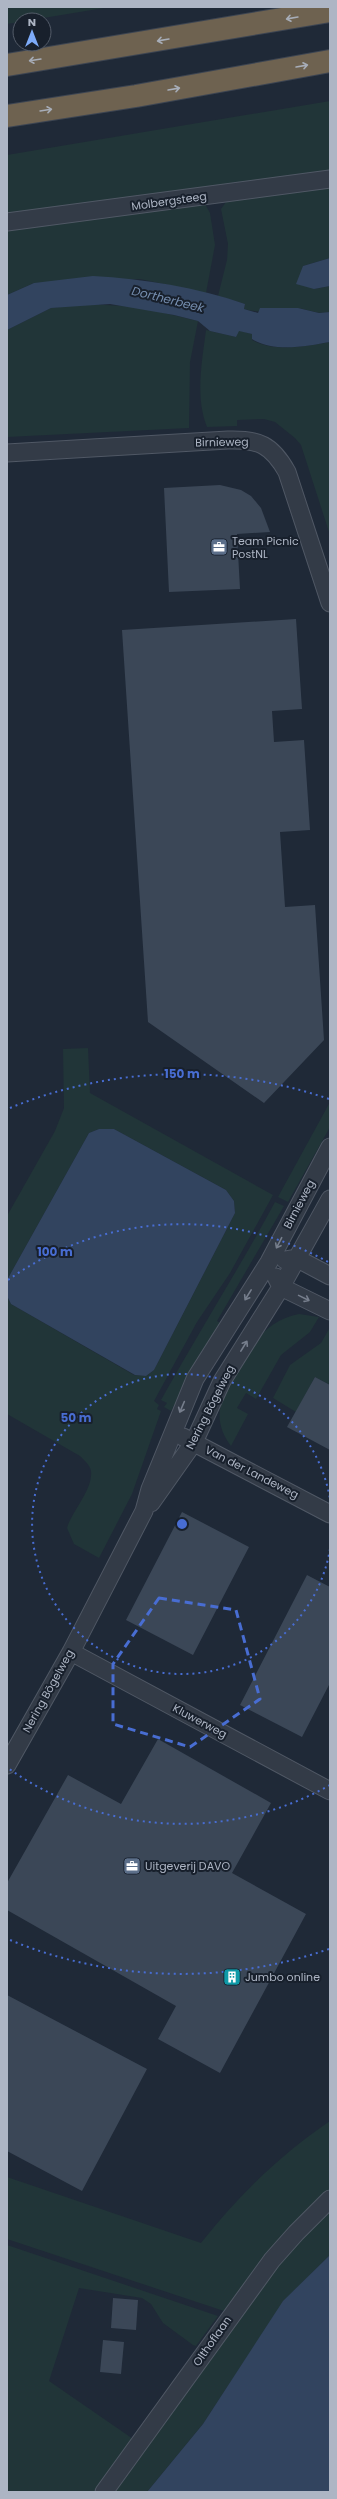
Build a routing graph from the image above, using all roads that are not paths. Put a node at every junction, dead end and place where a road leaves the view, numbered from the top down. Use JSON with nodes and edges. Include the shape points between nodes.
{"nodes":[{"id":1,"x":330,"y":11,"type":"edge"},
{"id":2,"x":330,"y":62,"type":"edge"},
{"id":3,"x":7,"y":65,"type":"edge"},
{"id":4,"x":7,"y":116,"type":"edge"},
{"id":5,"x":330,"y":179,"type":"edge"},
{"id":6,"x":7,"y":222,"type":"edge"},
{"id":7,"x":7,"y":453,"type":"edge"},
{"id":8,"x":330,"y":603,"type":"edge"},
{"id":9,"x":330,"y":1147,"type":"edge"},
{"id":10,"x":330,"y":1199,"type":"edge"},
{"id":11,"x":296,"y":1258,"type":"junction"},
{"id":12,"x":269,"y":1262,"type":"junction"},
{"id":13,"x":330,"y":1276,"type":"edge"},
{"id":14,"x":281,"y":1287,"type":"junction"},
{"id":15,"x":330,"y":1311,"type":"edge"},
{"id":16,"x":173,"y":1432,"type":"junction"},
{"id":17,"x":194,"y":1442,"type":"junction"},
{"id":18,"x":144,"y":1511,"type":"junction"},
{"id":19,"x":330,"y":1514,"type":"edge"},
{"id":20,"x":70,"y":1652,"type":"junction"},
{"id":21,"x":7,"y":1765,"type":"edge"},
{"id":22,"x":330,"y":1791,"type":"edge"},
{"id":23,"x":330,"y":2199,"type":"edge"},
{"id":24,"x":104,"y":2492,"type":"edge"}],
"edges":[{"from":1,"to":3,"type":"highway","one_way":true},
{"from":4,"to":2,"type":"highway","one_way":true},
{"from":5,"to":6,"type":"street","name":"Molbergsteeg"},
{"from":7,"to":8,"type":"street","name":"Birnieweg","via":[[239,440],[260,443],[278,457],[287,472]]},
{"from":9,"to":12,"type":"street","name":"Birnieweg","one_way":true},
{"from":10,"to":11,"type":"street"},
{"from":11,"to":12,"type":"street"},
{"from":11,"to":13,"type":"street"},
{"from":11,"to":14,"type":"street","name":"Nering Bögelweg"},
{"from":12,"to":14,"type":"street"},
{"from":12,"to":16,"type":"street","name":"Nering Bögelweg","one_way":true,"via":[[195,1379]]},
{"from":14,"to":15,"type":"street","one_way":true},
{"from":17,"to":14,"type":"street","name":"Nering Bögelweg","one_way":true,"via":[[222,1381]]},
{"from":16,"to":17,"type":"street","name":"Van der Landeweg"},
{"from":16,"to":18,"type":"street","name":"Nering Bögelweg"},
{"from":17,"to":18,"type":"street","name":"Nering Bögelweg"},
{"from":17,"to":19,"type":"street","name":"Van der Landeweg"},
{"from":18,"to":20,"type":"street","name":"Nering Bögelweg"},
{"from":20,"to":21,"type":"street","name":"Nering Bögelweg"},
{"from":20,"to":22,"type":"street","name":"Kluwerweg"},
{"from":23,"to":24,"type":"street","name":"Olthoflaan","via":[[267,2267]]}]}
